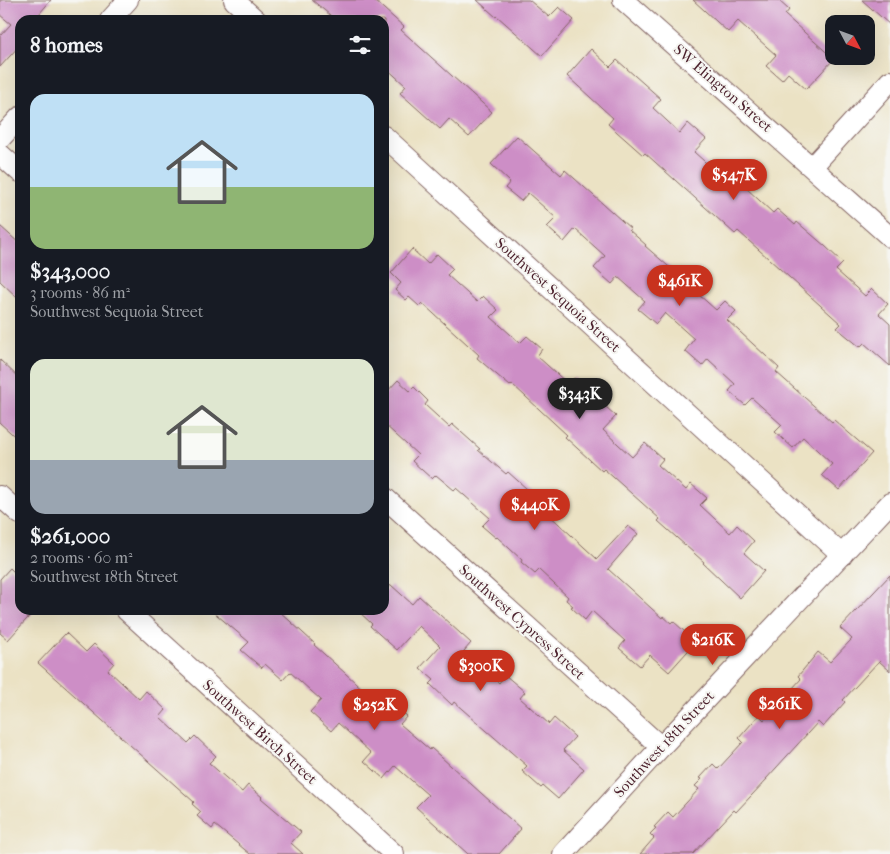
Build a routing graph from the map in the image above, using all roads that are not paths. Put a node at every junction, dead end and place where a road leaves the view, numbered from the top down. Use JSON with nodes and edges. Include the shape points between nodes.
{"nodes":[{"id":1,"x":128,"y":0,"type":"edge"},
{"id":2,"x":234,"y":0,"type":"edge"},
{"id":3,"x":623,"y":0,"type":"edge"},
{"id":4,"x":114,"y":15,"type":"edge"},
{"id":5,"x":250,"y":15,"type":"edge"},
{"id":6,"x":890,"y":81,"type":"edge"},
{"id":7,"x":15,"y":123,"type":"edge"},
{"id":8,"x":0,"y":139,"type":"edge"},
{"id":9,"x":389,"y":141,"type":"edge"},
{"id":10,"x":0,"y":154,"type":"edge"},
{"id":11,"x":812,"y":167,"type":"junction"},
{"id":12,"x":15,"y":168,"type":"edge"},
{"id":13,"x":890,"y":237,"type":"edge"},
{"id":14,"x":0,"y":496,"type":"edge"},
{"id":15,"x":389,"y":502,"type":"edge"},
{"id":16,"x":890,"y":503,"type":"edge"},
{"id":17,"x":15,"y":510,"type":"edge"},
{"id":18,"x":842,"y":554,"type":"junction"},
{"id":19,"x":131,"y":615,"type":"edge"},
{"id":20,"x":661,"y":747,"type":"junction"},
{"id":21,"x":394,"y":854,"type":"edge"},
{"id":22,"x":563,"y":854,"type":"edge"}],
"edges":[{"from":1,"to":4,"type":"street"},
{"from":2,"to":5,"type":"street"},
{"from":3,"to":11,"type":"street","name":"SW Elington Street"},
{"from":6,"to":11,"type":"street"},
{"from":7,"to":8,"type":"street"},
{"from":9,"to":18,"type":"street","name":"Southwest Sequoia Street"},
{"from":10,"to":12,"type":"street"},
{"from":11,"to":13,"type":"street","name":"SW Elington Street"},
{"from":14,"to":17,"type":"street"},
{"from":15,"to":20,"type":"street","name":"Southwest Cypress Street"},
{"from":16,"to":18,"type":"street","name":"Southwest 18th Street"},
{"from":18,"to":20,"type":"street","name":"Southwest 18th Street"},
{"from":19,"to":21,"type":"street","name":"Southwest Birch Street"},
{"from":20,"to":22,"type":"street","name":"Southwest 18th Street"}]}
